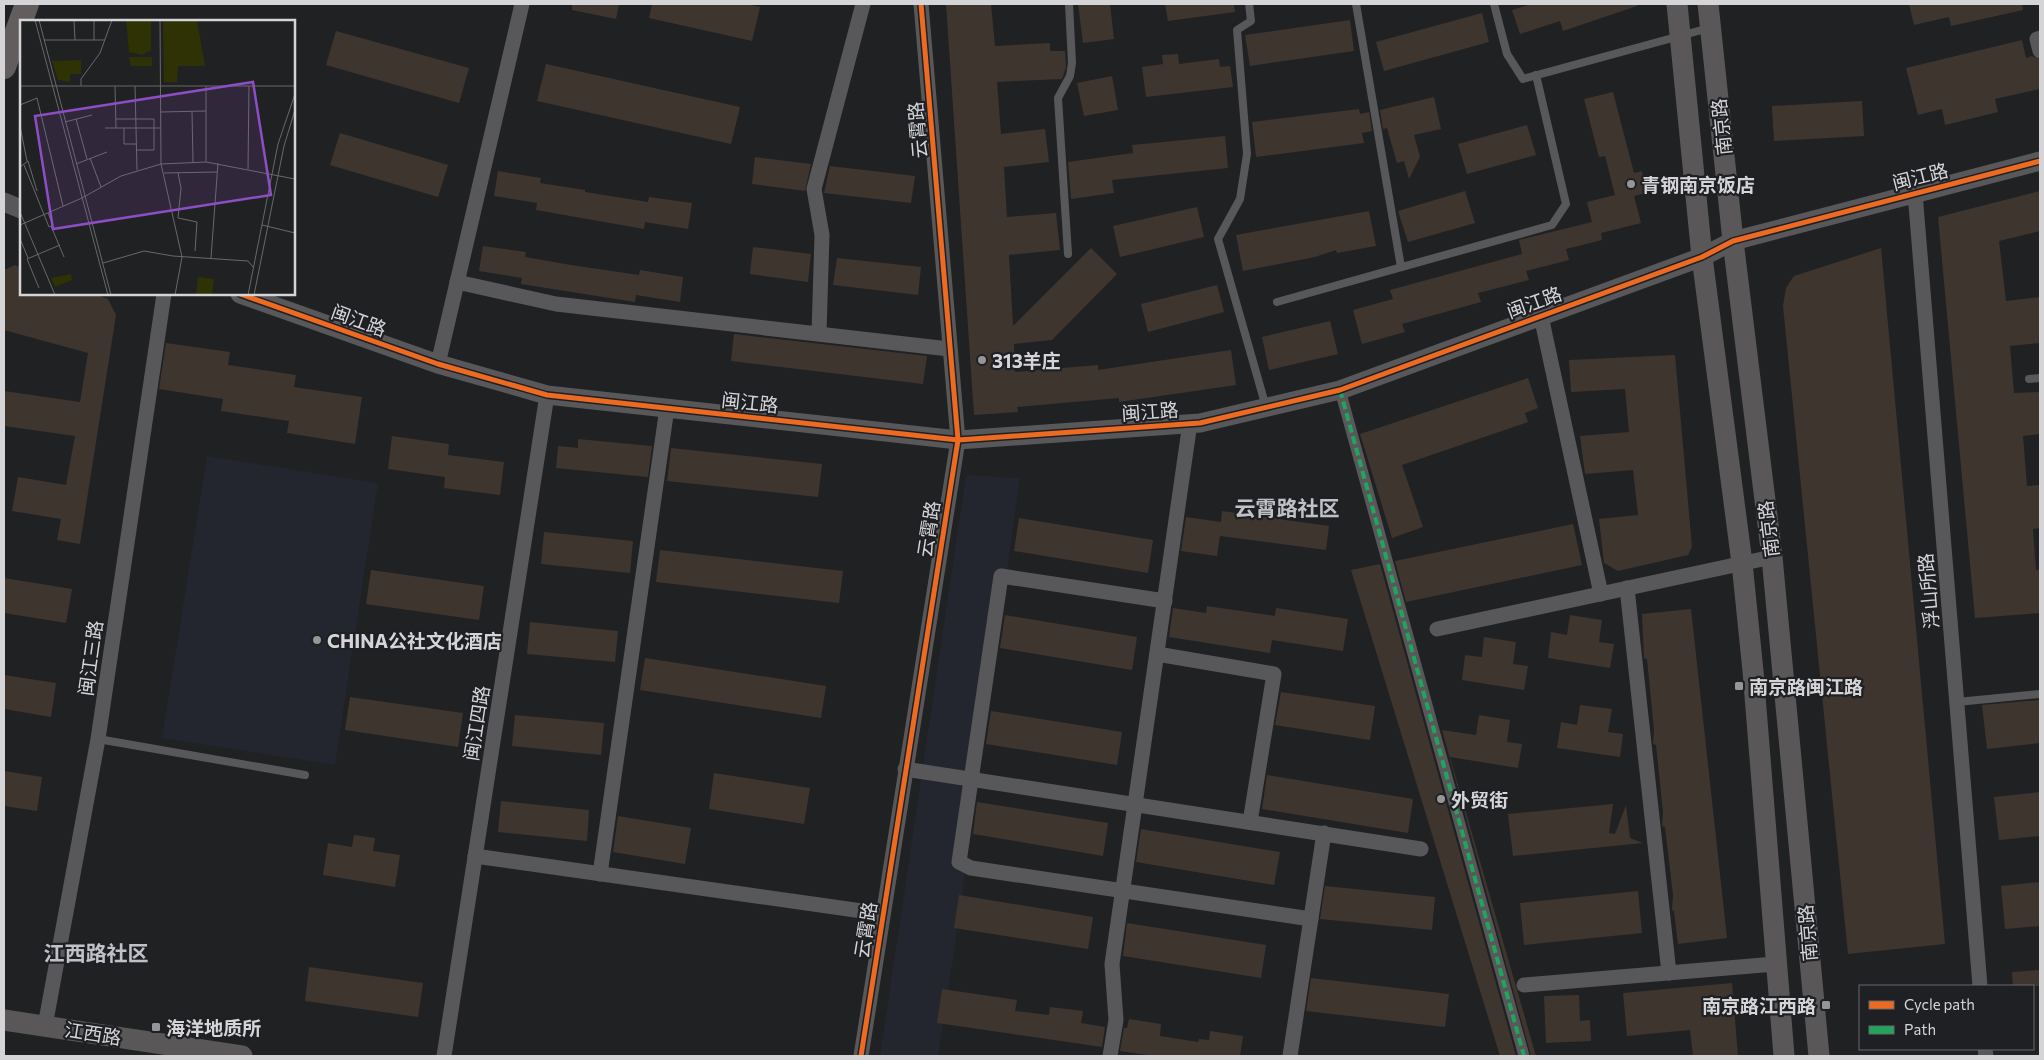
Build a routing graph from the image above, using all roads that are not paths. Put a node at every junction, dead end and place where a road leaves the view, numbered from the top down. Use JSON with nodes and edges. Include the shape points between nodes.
{"nodes":[{"id":1,"x":27,"y":4,"type":"edge"},
{"id":2,"x":522,"y":4,"type":"edge"},
{"id":3,"x":863,"y":4,"type":"edge"},
{"id":4,"x":922,"y":4,"type":"edge"},
{"id":5,"x":1069,"y":4,"type":"edge"},
{"id":6,"x":1249,"y":4,"type":"edge"},
{"id":7,"x":1356,"y":4,"type":"edge"},
{"id":8,"x":1494,"y":4,"type":"edge"},
{"id":9,"x":1677,"y":4,"type":"edge"},
{"id":10,"x":1708,"y":4,"type":"edge"},
{"id":11,"x":21,"y":20,"type":"edge"},
{"id":12,"x":20,"y":23,"type":"edge"},
{"id":13,"x":1710,"y":28,"type":"junction"},
{"id":14,"x":1680,"y":35,"type":"junction"},
{"id":15,"x":2040,"y":38,"type":"edge"},
{"id":16,"x":2040,"y":52,"type":"edge"},
{"id":17,"x":4,"y":67,"type":"edge"},
{"id":18,"x":1536,"y":75,"type":"junction"},
{"id":19,"x":2040,"y":161,"type":"edge"},
{"id":20,"x":1915,"y":193,"type":"junction"},
{"id":21,"x":4,"y":202,"type":"edge"},
{"id":22,"x":20,"y":209,"type":"edge"},
{"id":23,"x":1733,"y":241,"type":"junction"},
{"id":24,"x":1068,"y":254,"type":"dead end"},
{"id":25,"x":1702,"y":257,"type":"junction"},
{"id":26,"x":1401,"y":267,"type":"junction"},
{"id":27,"x":457,"y":282,"type":"junction"},
{"id":28,"x":164,"y":295,"type":"edge"},
{"id":29,"x":243,"y":295,"type":"edge"},
{"id":30,"x":1277,"y":302,"type":"dead end"},
{"id":31,"x":1541,"y":316,"type":"junction"},
{"id":32,"x":819,"y":333,"type":"junction"},
{"id":33,"x":949,"y":350,"type":"junction"},
{"id":34,"x":438,"y":364,"type":"junction"},
{"id":35,"x":2040,"y":378,"type":"edge"},
{"id":36,"x":2029,"y":380,"type":"dead end"},
{"id":37,"x":1340,"y":390,"type":"junction"},
{"id":38,"x":547,"y":395,"type":"junction"},
{"id":39,"x":1266,"y":407,"type":"junction"},
{"id":40,"x":667,"y":408,"type":"junction"},
{"id":41,"x":1190,"y":423,"type":"junction"},
{"id":42,"x":958,"y":440,"type":"junction"},
{"id":43,"x":1772,"y":557,"type":"junction"},
{"id":44,"x":1742,"y":563,"type":"junction"},
{"id":45,"x":1627,"y":588,"type":"junction"},
{"id":46,"x":1601,"y":594,"type":"junction"},
{"id":47,"x":1164,"y":602,"type":"junction"},
{"id":48,"x":1437,"y":629,"type":"dead end"},
{"id":49,"x":1157,"y":654,"type":"junction"},
{"id":50,"x":2040,"y":694,"type":"edge"},
{"id":51,"x":1957,"y":702,"type":"junction"},
{"id":52,"x":98,"y":739,"type":"junction"},
{"id":53,"x":905,"y":769,"type":"junction"},
{"id":54,"x":305,"y":775,"type":"dead end"},
{"id":55,"x":972,"y":778,"type":"junction"},
{"id":56,"x":1135,"y":804,"type":"junction"},
{"id":57,"x":1250,"y":822,"type":"junction"},
{"id":58,"x":1324,"y":834,"type":"junction"},
{"id":59,"x":1421,"y":849,"type":"dead end"},
{"id":60,"x":475,"y":856,"type":"junction"},
{"id":61,"x":600,"y":874,"type":"junction"},
{"id":62,"x":1123,"y":891,"type":"junction"},
{"id":63,"x":883,"y":914,"type":"junction"},
{"id":64,"x":1311,"y":920,"type":"junction"},
{"id":65,"x":1776,"y":964,"type":"junction"},
{"id":66,"x":1669,"y":973,"type":"junction"},
{"id":67,"x":1524,"y":985,"type":"dead end"},
{"id":68,"x":1980,"y":985,"type":"edge"},
{"id":69,"x":4,"y":1020,"type":"edge"},
{"id":70,"x":45,"y":1026,"type":"junction"},
{"id":71,"x":179,"y":1051,"type":"edge"},
{"id":72,"x":242,"y":1056,"type":"edge"},
{"id":73,"x":444,"y":1056,"type":"edge"},
{"id":74,"x":861,"y":1056,"type":"edge"},
{"id":75,"x":1110,"y":1056,"type":"edge"},
{"id":76,"x":1290,"y":1056,"type":"edge"},
{"id":77,"x":1524,"y":1056,"type":"edge"},
{"id":78,"x":1784,"y":1056,"type":"edge"},
{"id":79,"x":1819,"y":1056,"type":"edge"}],
"edges":[{"from":1,"to":11,"type":"main road"},
{"from":2,"to":27,"type":"street"},
{"from":3,"to":32,"type":"street","via":[[814,189],[822,235]]},
{"from":4,"to":33,"type":"street","name":"云霄路"},
{"from":5,"to":24,"type":"lane","via":[[1072,63],[1070,76],[1058,98]]},
{"from":6,"to":39,"type":"lane","via":[[1251,21],[1237,30],[1248,154],[1240,199],[1218,239]]},
{"from":7,"to":26,"type":"lane"},
{"from":8,"to":18,"type":"lane","via":[[1507,54],[1523,79]]},
{"from":9,"to":14,"type":"main road","name":"南京路"},
{"from":10,"to":13,"type":"main road","name":"南京路"},
{"from":12,"to":17,"type":"main road"},
{"from":13,"to":14,"type":"lane"},
{"from":13,"to":23,"type":"main road","name":"南京路"},
{"from":14,"to":18,"type":"lane"},
{"from":14,"to":25,"type":"main road","name":"南京路"},
{"from":15,"to":16,"type":"street","via":[[2037,39]]},
{"from":18,"to":26,"type":"lane","via":[[1566,204],[1552,225]]},
{"from":19,"to":20,"type":"street","name":"闽江路"},
{"from":20,"to":23,"type":"street","name":"闽江路"},
{"from":20,"to":51,"type":"street","name":"浮山所路"},
{"from":21,"to":22,"type":"street"},
{"from":23,"to":25,"type":"street","name":"闽江路"},
{"from":23,"to":43,"type":"main road","name":"南京路"},
{"from":25,"to":31,"type":"street","name":"闽江路"},
{"from":25,"to":44,"type":"main road","name":"南京路"},
{"from":26,"to":30,"type":"lane"},
{"from":27,"to":32,"type":"street","via":[[556,304]]},
{"from":27,"to":34,"type":"street"},
{"from":28,"to":52,"type":"street","name":"闽江三路"},
{"from":29,"to":34,"type":"street","name":"闽江路"},
{"from":31,"to":37,"type":"street","name":"闽江路"},
{"from":31,"to":46,"type":"street"},
{"from":32,"to":33,"type":"street"},
{"from":33,"to":42,"type":"street","name":"云霄路"},
{"from":34,"to":38,"type":"street","name":"闽江路"},
{"from":35,"to":36,"type":"lane"},
{"from":37,"to":39,"type":"street","name":"闽江路"},
{"from":37,"to":77,"type":"street"},
{"from":38,"to":40,"type":"street","name":"闽江路"},
{"from":38,"to":60,"type":"street","name":"闽江四路"},
{"from":39,"to":41,"type":"street","name":"闽江路"},
{"from":40,"to":42,"type":"street","name":"闽江路"},
{"from":40,"to":61,"type":"street"},
{"from":41,"to":42,"type":"street","name":"闽江路"},
{"from":41,"to":47,"type":"street"},
{"from":42,"to":53,"type":"street","name":"云霄路"},
{"from":43,"to":44,"type":"street"},
{"from":43,"to":79,"type":"main road","name":"南京路"},
{"from":44,"to":45,"type":"street"},
{"from":44,"to":65,"type":"main road","name":"南京路","via":[[1754,671]]},
{"from":45,"to":46,"type":"street"},
{"from":45,"to":66,"type":"street"},
{"from":46,"to":48,"type":"street"},
{"from":47,"to":49,"type":"street"},
{"from":47,"to":55,"type":"street","via":[[1001,576]]},
{"from":49,"to":56,"type":"street"},
{"from":49,"to":57,"type":"street","via":[[1274,674]]},
{"from":50,"to":51,"type":"lane"},
{"from":51,"to":68,"type":"street","name":"浮山所路"},
{"from":52,"to":54,"type":"lane"},
{"from":52,"to":70,"type":"street","name":"闽江三路"},
{"from":53,"to":55,"type":"street"},
{"from":53,"to":63,"type":"street","name":"云霄路"},
{"from":55,"to":56,"type":"street"},
{"from":55,"to":62,"type":"street","via":[[959,862],[971,868]]},
{"from":56,"to":57,"type":"street"},
{"from":56,"to":62,"type":"street"},
{"from":57,"to":58,"type":"street"},
{"from":58,"to":59,"type":"street"},
{"from":58,"to":64,"type":"street"},
{"from":60,"to":61,"type":"street"},
{"from":60,"to":73,"type":"street","name":"闽江四路"},
{"from":61,"to":63,"type":"street"},
{"from":62,"to":64,"type":"street"},
{"from":62,"to":75,"type":"street","via":[[1112,964],[1116,1020]]},
{"from":63,"to":74,"type":"street","name":"云霄路"},
{"from":64,"to":76,"type":"street"},
{"from":65,"to":66,"type":"street"},
{"from":65,"to":78,"type":"main road","name":"南京路"},
{"from":66,"to":67,"type":"street"},
{"from":69,"to":70,"type":"main road","name":"江西路"},
{"from":70,"to":71,"type":"main road","name":"江西路"},
{"from":71,"to":72,"type":"main road","name":"江西路"}]}
